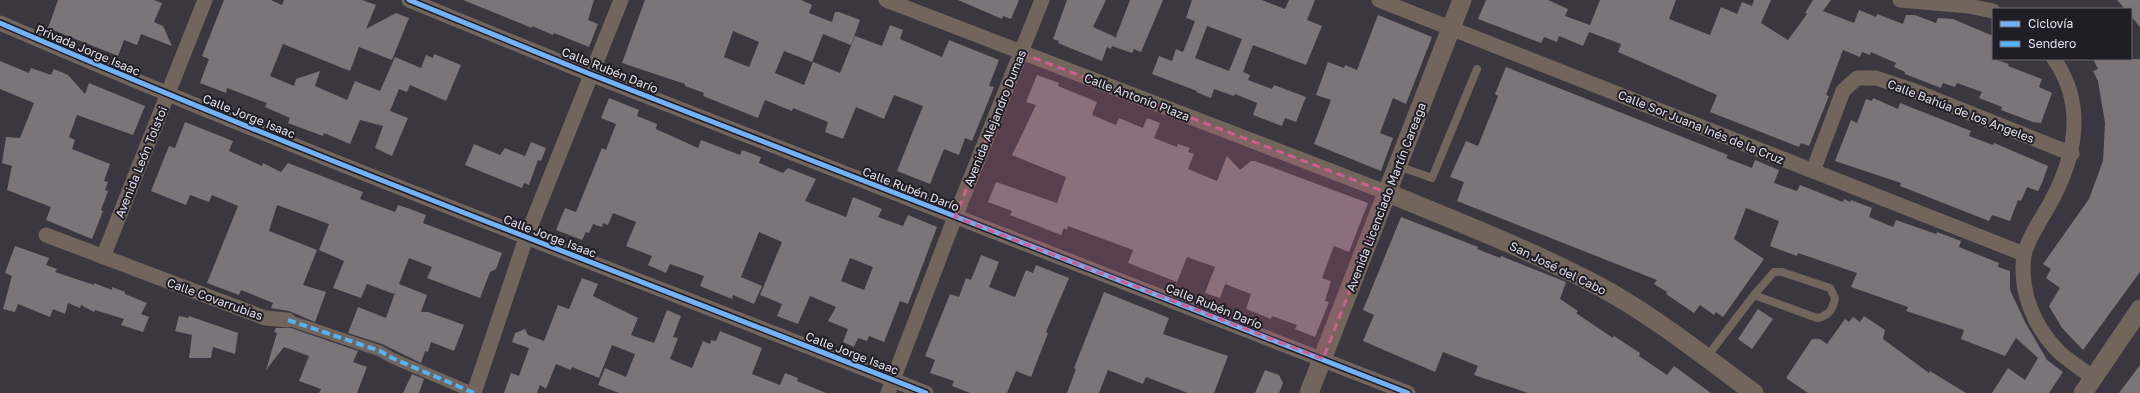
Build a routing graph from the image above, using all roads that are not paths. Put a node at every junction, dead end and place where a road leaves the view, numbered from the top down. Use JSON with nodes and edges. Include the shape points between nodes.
{"nodes":[{"id":1,"x":205,"y":0,"type":"edge"},
{"id":2,"x":409,"y":0,"type":"edge"},
{"id":3,"x":621,"y":0,"type":"edge"},
{"id":4,"x":886,"y":0,"type":"edge"},
{"id":5,"x":1042,"y":0,"type":"edge"},
{"id":6,"x":1379,"y":0,"type":"edge"},
{"id":7,"x":1462,"y":0,"type":"edge"},
{"id":8,"x":1900,"y":0,"type":"edge"},
{"id":9,"x":1992,"y":11,"type":"edge"},
{"id":10,"x":0,"y":24,"type":"edge"},
{"id":11,"x":1451,"y":28,"type":"junction"},
{"id":12,"x":1021,"y":53,"type":"junction"},
{"id":13,"x":2055,"y":60,"type":"edge"},
{"id":14,"x":1477,"y":69,"type":"dead end"},
{"id":15,"x":590,"y":74,"type":"junction"},
{"id":16,"x":168,"y":94,"type":"junction"},
{"id":17,"x":2072,"y":154,"type":"junction"},
{"id":18,"x":1398,"y":166,"type":"junction"},
{"id":19,"x":1814,"y":171,"type":"junction"},
{"id":20,"x":1388,"y":193,"type":"junction"},
{"id":21,"x":955,"y":217,"type":"junction"},
{"id":22,"x":46,"y":235,"type":"dead end"},
{"id":23,"x":526,"y":238,"type":"junction"},
{"id":24,"x":2024,"y":254,"type":"junction"},
{"id":25,"x":103,"y":257,"type":"junction"},
{"id":26,"x":1754,"y":295,"type":"junction"},
{"id":27,"x":2140,"y":309,"type":"edge"},
{"id":28,"x":288,"y":320,"type":"joint"},
{"id":29,"x":1706,"y":358,"type":"junction"},
{"id":30,"x":1323,"y":359,"type":"junction"},
{"id":31,"x":2088,"y":385,"type":"edge"},
{"id":32,"x":890,"y":386,"type":"edge"},
{"id":33,"x":474,"y":393,"type":"edge"},
{"id":34,"x":926,"y":393,"type":"edge"},
{"id":35,"x":1309,"y":393,"type":"edge"},
{"id":36,"x":1408,"y":393,"type":"edge"},
{"id":37,"x":1754,"y":393,"type":"edge"}],
"edges":[{"from":1,"to":16,"type":"street","name":"Avenida León Tolstoi"},
{"from":2,"to":15,"type":"street","name":"Calle Rubén Darío"},
{"from":3,"to":15,"type":"street"},
{"from":4,"to":12,"type":"street","name":"Calle Antonio Plaza"},
{"from":5,"to":12,"type":"street","name":"Avenida Alejandro Dumas"},
{"from":6,"to":11,"type":"street","name":"Calle Sor Juana Inés de la Cruz"},
{"from":7,"to":11,"type":"street","name":"Avenida Licenciado Martín Careaga"},
{"from":8,"to":9,"type":"street"},
{"from":10,"to":16,"type":"street","name":"Privada Jorge Isaac"},
{"from":11,"to":18,"type":"street","name":"Avenida Licenciado Martín Careaga"},
{"from":11,"to":19,"type":"street","name":"Calle Sor Juana Inés de la Cruz"},
{"from":12,"to":20,"type":"street","name":"Calle Antonio Plaza"},
{"from":12,"to":21,"type":"street","name":"Avenida Alejandro Dumas"},
{"from":13,"to":17,"type":"street","via":[[2073,97]]},
{"from":14,"to":18,"type":"lane","via":[[1432,178]]},
{"from":15,"to":21,"type":"street","name":"Calle Rubén Darío"},
{"from":15,"to":23,"type":"street"},
{"from":16,"to":23,"type":"street","name":"Calle Jorge Isaac"},
{"from":16,"to":25,"type":"street","name":"Avenida León Tolstoi"},
{"from":17,"to":19,"type":"street","name":"Calle Bahúa de los Angeles","via":[[1912,90],[1876,78],[1862,77],[1852,81],[1843,90]]},
{"from":17,"to":24,"type":"street","via":[[2058,190]]},
{"from":18,"to":20,"type":"street","name":"Avenida Licenciado Martín Careaga"},
{"from":19,"to":24,"type":"street","name":"Calle Sor Juana Inés de la Cruz"},
{"from":20,"to":29,"type":"street","name":"San José del Cabo","via":[[1515,246],[1592,282],[1641,312]]},
{"from":20,"to":30,"type":"street","name":"Avenida Licenciado Martín Careaga"},
{"from":21,"to":30,"type":"street","name":"Calle Rubén Darío"},
{"from":21,"to":32,"type":"street","name":"Avenida Alejandro Dumas"},
{"from":22,"to":25,"type":"street","name":"Calle Covarrubias"},
{"from":23,"to":32,"type":"street","name":"Calle Jorge Isaac"},
{"from":23,"to":33,"type":"street"},
{"from":24,"to":31,"type":"street","via":[[2023,277],[2026,295],[2038,325]]},
{"from":25,"to":28,"type":"street","name":"Calle Covarrubias","via":[[265,318]]},
{"from":26,"to":26,"type":"lane","via":[[1774,272],[1782,272],[1830,288],[1835,298],[1830,311],[1825,316],[1817,318]]},
{"from":26,"to":29,"type":"lane"},
{"from":27,"to":31,"type":"street"},
{"from":28,"to":33,"type":"street","name":"Calle Covarrubias","via":[[380,351]]},
{"from":29,"to":37,"type":"street","name":"San José del Cabo"},
{"from":30,"to":35,"type":"street","name":"Avenida Licenciado Martín Careaga"},
{"from":30,"to":36,"type":"street","name":"Calle Rubén Darío"},
{"from":32,"to":34,"type":"street","name":"Calle Jorge Isaac"}]}
